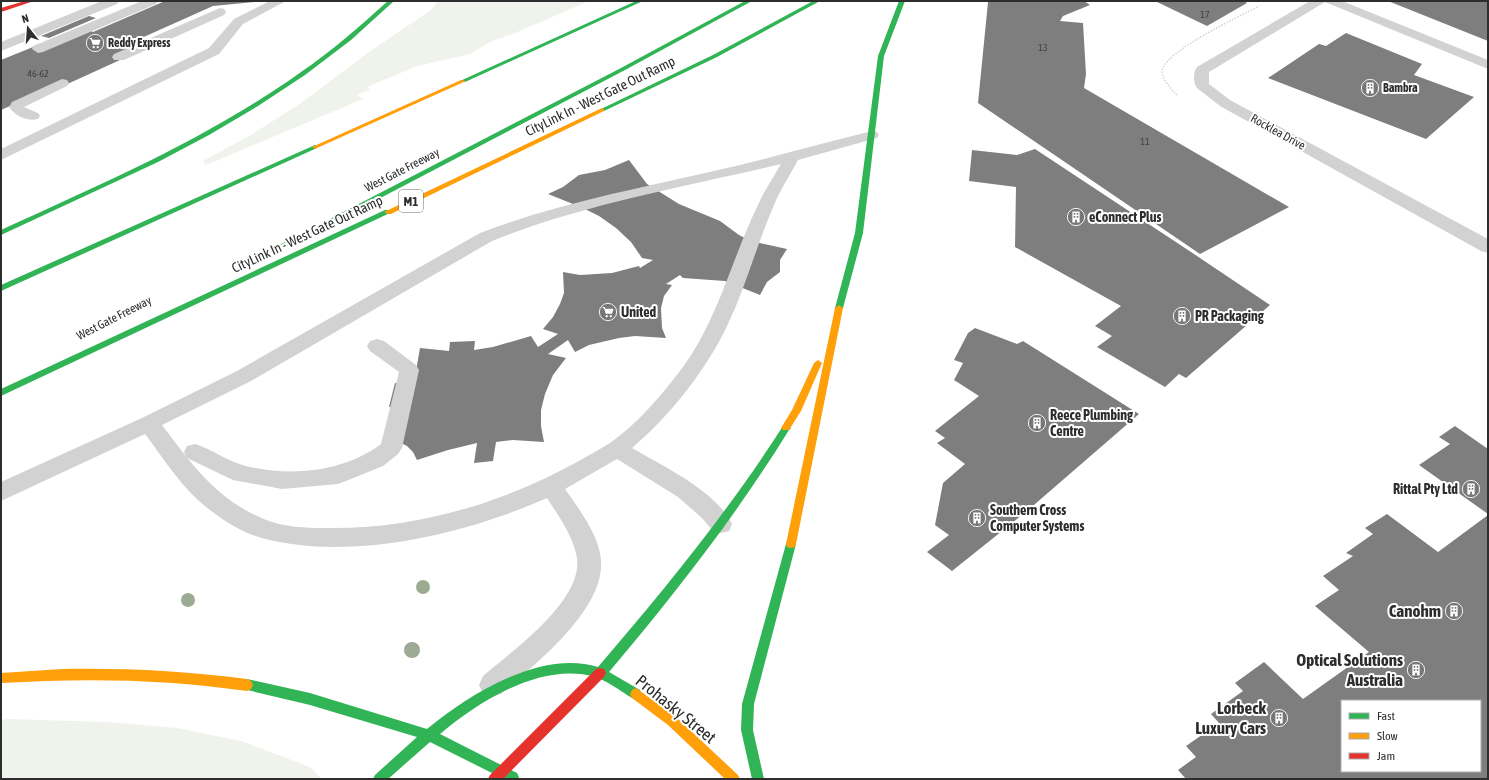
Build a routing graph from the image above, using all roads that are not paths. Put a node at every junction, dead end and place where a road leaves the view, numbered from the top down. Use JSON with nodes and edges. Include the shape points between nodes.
{"nodes":[{"id":1,"x":31,"y":1,"type":"edge"},
{"id":2,"x":113,"y":1,"type":"edge"},
{"id":3,"x":152,"y":1,"type":"edge"},
{"id":4,"x":280,"y":1,"type":"edge"},
{"id":5,"x":390,"y":1,"type":"edge"},
{"id":6,"x":640,"y":1,"type":"edge"},
{"id":7,"x":749,"y":1,"type":"edge"},
{"id":8,"x":817,"y":1,"type":"edge"},
{"id":9,"x":902,"y":1,"type":"edge"},
{"id":10,"x":1319,"y":1,"type":"edge"},
{"id":11,"x":1331,"y":1,"type":"edge"},
{"id":12,"x":1,"y":10,"type":"edge"},
{"id":13,"x":220,"y":12,"type":"dead end"},
{"id":14,"x":1,"y":47,"type":"edge"},
{"id":15,"x":38,"y":49,"type":"dead end"},
{"id":16,"x":119,"y":58,"type":"dead end"},
{"id":17,"x":1488,"y":65,"type":"edge"},
{"id":18,"x":62,"y":83,"type":"dead end"},
{"id":19,"x":33,"y":116,"type":"dead end"},
{"id":20,"x":872,"y":135,"type":"junction"},
{"id":21,"x":1,"y":155,"type":"edge"},
{"id":22,"x":793,"y":156,"type":"junction"},
{"id":23,"x":1,"y":233,"type":"edge"},
{"id":24,"x":1488,"y":247,"type":"edge"},
{"id":25,"x":263,"y":255,"type":"dead end"},
{"id":26,"x":1,"y":288,"type":"edge"},
{"id":27,"x":171,"y":303,"type":"dead end"},
{"id":28,"x":834,"y":329,"type":"junction"},
{"id":29,"x":377,"y":346,"type":"dead end"},
{"id":30,"x":1,"y":392,"type":"edge"},
{"id":31,"x":149,"y":423,"type":"junction"},
{"id":32,"x":617,"y":449,"type":"junction"},
{"id":33,"x":195,"y":452,"type":"dead end"},
{"id":34,"x":552,"y":486,"type":"junction"},
{"id":35,"x":1,"y":492,"type":"edge"},
{"id":36,"x":721,"y":524,"type":"junction"},
{"id":37,"x":600,"y":674,"type":"junction"},
{"id":38,"x":1,"y":678,"type":"edge"},
{"id":39,"x":479,"y":696,"type":"junction"},
{"id":40,"x":429,"y":735,"type":"junction"},
{"id":41,"x":502,"y":771,"type":"junction"},
{"id":42,"x":379,"y":779,"type":"edge"},
{"id":43,"x":494,"y":779,"type":"edge"},
{"id":44,"x":516,"y":779,"type":"edge"},
{"id":45,"x":734,"y":779,"type":"edge"},
{"id":46,"x":758,"y":779,"type":"edge"}],
"edges":[{"from":1,"to":12,"type":"main road"},
{"from":2,"to":14,"type":"lane"},
{"from":3,"to":15,"type":"lane"},
{"from":4,"to":21,"type":"lane","via":[[242,19],[214,51]]},
{"from":5,"to":23,"type":"main road","via":[[366,26],[324,60],[236,116],[120,178]]},
{"from":6,"to":26,"type":"main road"},
{"from":7,"to":25,"type":"main road","name":"West Gate Freeway","number":"M1"},
{"from":8,"to":30,"type":"main road","name":"CityLink In - West Gate Out Ramp","number":"M1","via":[[743,42],[455,181]]},
{"from":9,"to":20,"type":"main road","via":[[882,56]]},
{"from":10,"to":24,"type":"street","name":"Rocklea Drive","via":[[1202,70],[1202,85],[1225,103]]},
{"from":11,"to":17,"type":"street"},
{"from":13,"to":16,"type":"lane"},
{"from":18,"to":19,"type":"lane","via":[[17,104],[18,110]]},
{"from":20,"to":22,"type":"lane"},
{"from":20,"to":28,"type":"main road","via":[[859,233]]},
{"from":22,"to":31,"type":"lane","via":[[579,208],[486,237],[244,376]]},
{"from":22,"to":32,"type":"lane","via":[[766,204],[719,324],[704,351],[686,377],[642,428]]},
{"from":27,"to":30,"type":"main road","name":"West Gate Freeway","number":"M1"},
{"from":28,"to":36,"type":"main road","via":[[796,411],[759,472]]},
{"from":28,"to":46,"type":"main road","via":[[795,527],[748,704],[747,730]]},
{"from":29,"to":33,"type":"lane","via":[[409,370],[390,448],[375,460],[338,475],[282,480],[241,474]]},
{"from":31,"to":34,"type":"lane","via":[[194,483],[222,507],[262,529],[300,537],[352,538],[421,529],[514,503]]},
{"from":31,"to":35,"type":"lane"},
{"from":32,"to":34,"type":"lane"},
{"from":32,"to":36,"type":"lane","via":[[685,490],[702,503]]},
{"from":34,"to":39,"type":"lane","via":[[586,548],[589,560],[584,585],[565,616],[548,636]]},
{"from":36,"to":37,"type":"main road","via":[[662,601]]},
{"from":37,"to":39,"type":"main road","name":"Prohasky Street","via":[[572,668],[546,670],[513,678]]},
{"from":37,"to":41,"type":"main road"},
{"from":37,"to":45,"type":"main road","name":"Prohasky Street","via":[[641,696]]},
{"from":38,"to":40,"type":"main road","via":[[95,674],[189,677],[256,687],[318,701]]},
{"from":39,"to":40,"type":"main road","name":"Prohasky Street"},
{"from":40,"to":41,"type":"main road"},
{"from":40,"to":42,"type":"main road","name":"Prohasky Street"},
{"from":41,"to":43,"type":"main road"},
{"from":41,"to":44,"type":"main road"}]}
